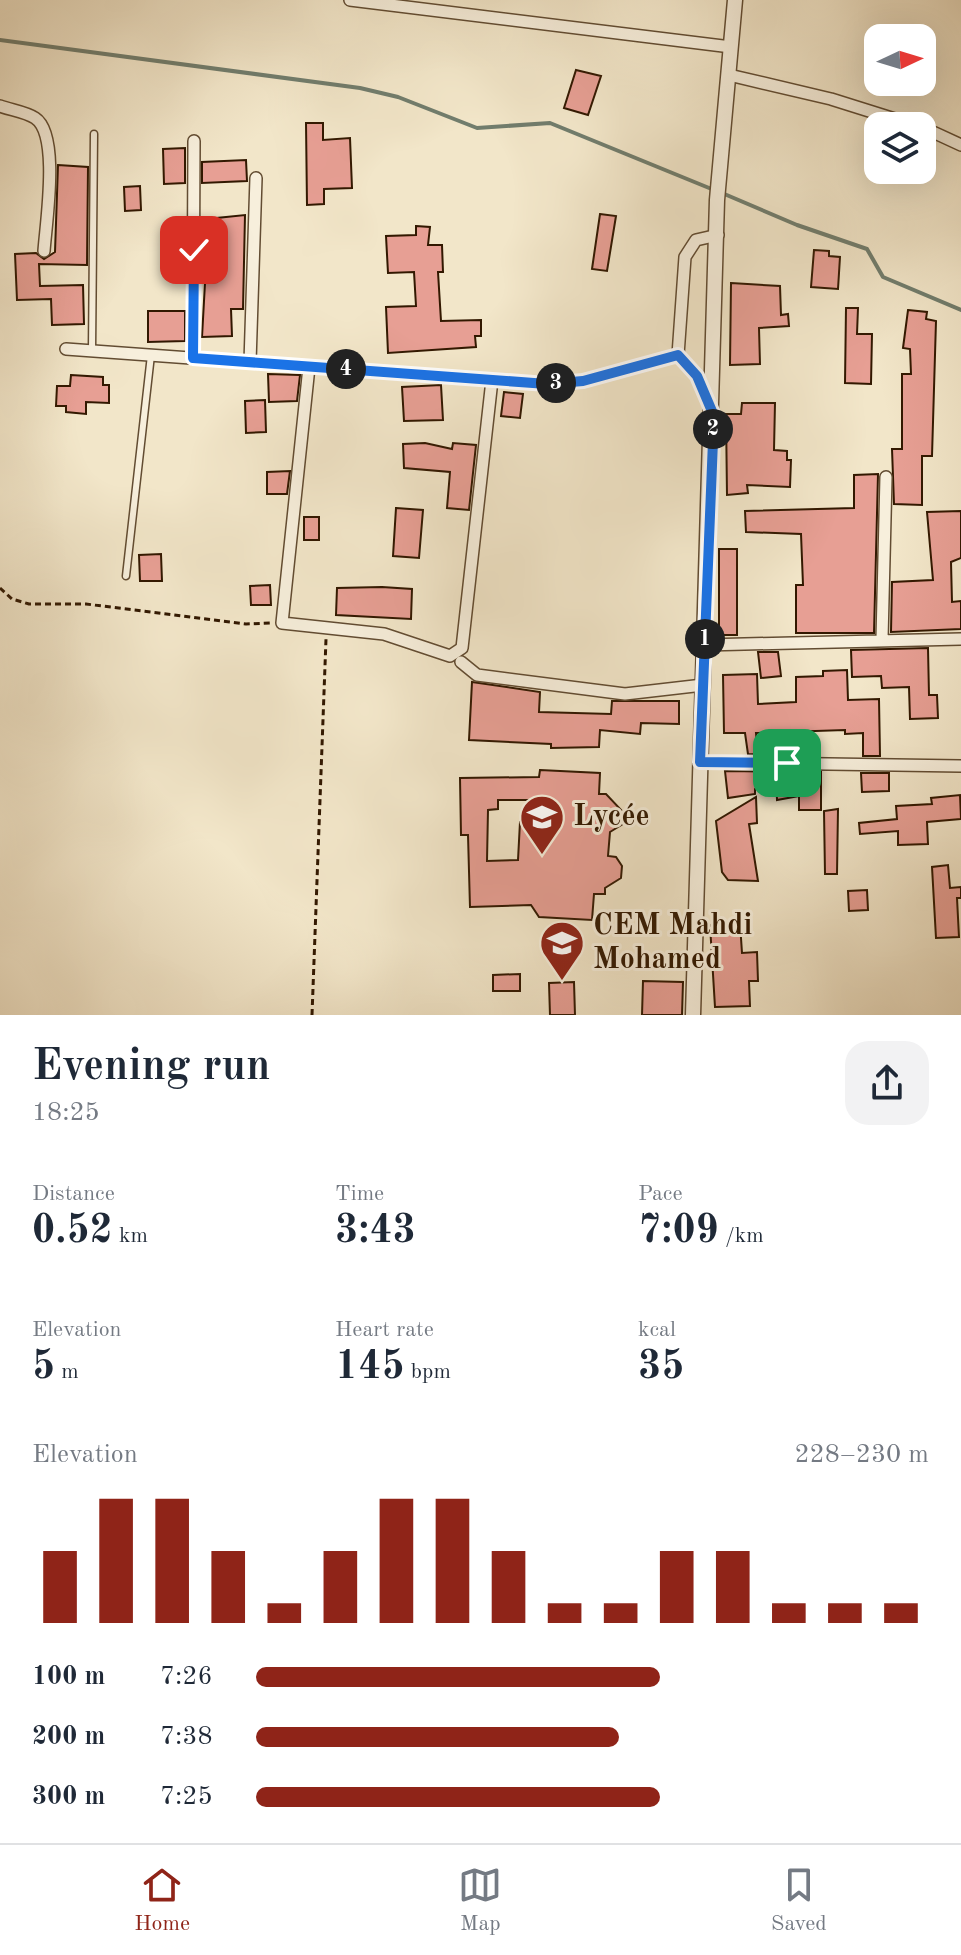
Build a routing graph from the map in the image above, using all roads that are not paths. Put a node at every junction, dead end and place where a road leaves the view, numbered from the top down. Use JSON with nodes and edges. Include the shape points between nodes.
{"nodes":[{"id":1,"x":350,"y":0,"type":"edge"},
{"id":2,"x":735,"y":0,"type":"edge"},
{"id":3,"x":731,"y":47,"type":"junction"},
{"id":4,"x":729,"y":75,"type":"junction"},
{"id":5,"x":0,"y":106,"type":"edge"},
{"id":6,"x":872,"y":112,"type":"edge"},
{"id":7,"x":94,"y":134,"type":"dead end"},
{"id":8,"x":936,"y":134,"type":"edge"},
{"id":9,"x":194,"y":141,"type":"dead end"},
{"id":10,"x":961,"y":145,"type":"edge"},
{"id":11,"x":256,"y":178,"type":"dead end"},
{"id":12,"x":718,"y":235,"type":"junction"},
{"id":13,"x":44,"y":251,"type":"dead end"},
{"id":14,"x":66,"y":349,"type":"dead end"},
{"id":15,"x":92,"y":351,"type":"junction"},
{"id":16,"x":151,"y":355,"type":"junction"},
{"id":17,"x":678,"y":355,"type":"junction"},
{"id":18,"x":193,"y":358,"type":"junction"},
{"id":19,"x":250,"y":362,"type":"junction"},
{"id":20,"x":309,"y":367,"type":"junction"},
{"id":21,"x":492,"y":380,"type":"junction"},
{"id":22,"x":714,"y":416,"type":"junction"},
{"id":23,"x":886,"y":477,"type":"dead end"},
{"id":24,"x":126,"y":576,"type":"dead end"},
{"id":25,"x":882,"y":639,"type":"junction"},
{"id":26,"x":961,"y":639,"type":"edge"},
{"id":27,"x":705,"y":645,"type":"junction"},
{"id":28,"x":461,"y":662,"type":"dead end"},
{"id":29,"x":703,"y":685,"type":"junction"},
{"id":30,"x":700,"y":762,"type":"junction"},
{"id":31,"x":961,"y":766,"type":"edge"},
{"id":32,"x":693,"y":1015,"type":"edge"}],
"edges":[{"from":1,"to":3,"type":"street"},
{"from":2,"to":3,"type":"street"},
{"from":3,"to":4,"type":"street"},
{"from":4,"to":6,"type":"street"},
{"from":4,"to":12,"type":"street"},
{"from":5,"to":13,"type":"street","via":[[35,118],[46,129],[50,147]]},
{"from":7,"to":15,"type":"lane"},
{"from":8,"to":10,"type":"street"},
{"from":9,"to":18,"type":"street"},
{"from":11,"to":19,"type":"street"},
{"from":12,"to":17,"type":"street","via":[[696,240],[685,257]]},
{"from":12,"to":22,"type":"street"},
{"from":14,"to":15,"type":"street"},
{"from":15,"to":16,"type":"street"},
{"from":16,"to":18,"type":"street"},
{"from":16,"to":24,"type":"lane"},
{"from":17,"to":21,"type":"street","via":[[583,381]]},
{"from":17,"to":22,"type":"street","via":[[697,376]]},
{"from":18,"to":19,"type":"street"},
{"from":19,"to":20,"type":"street"},
{"from":20,"to":21,"type":"street"},
{"from":20,"to":21,"type":"street","via":[[282,623],[384,634],[450,656],[462,648]]},
{"from":22,"to":27,"type":"street"},
{"from":23,"to":25,"type":"street"},
{"from":25,"to":26,"type":"street"},
{"from":25,"to":27,"type":"street"},
{"from":27,"to":29,"type":"street"},
{"from":28,"to":29,"type":"street","via":[[477,675],[625,694]]},
{"from":29,"to":30,"type":"street"},
{"from":30,"to":31,"type":"street"},
{"from":30,"to":32,"type":"street"}]}
